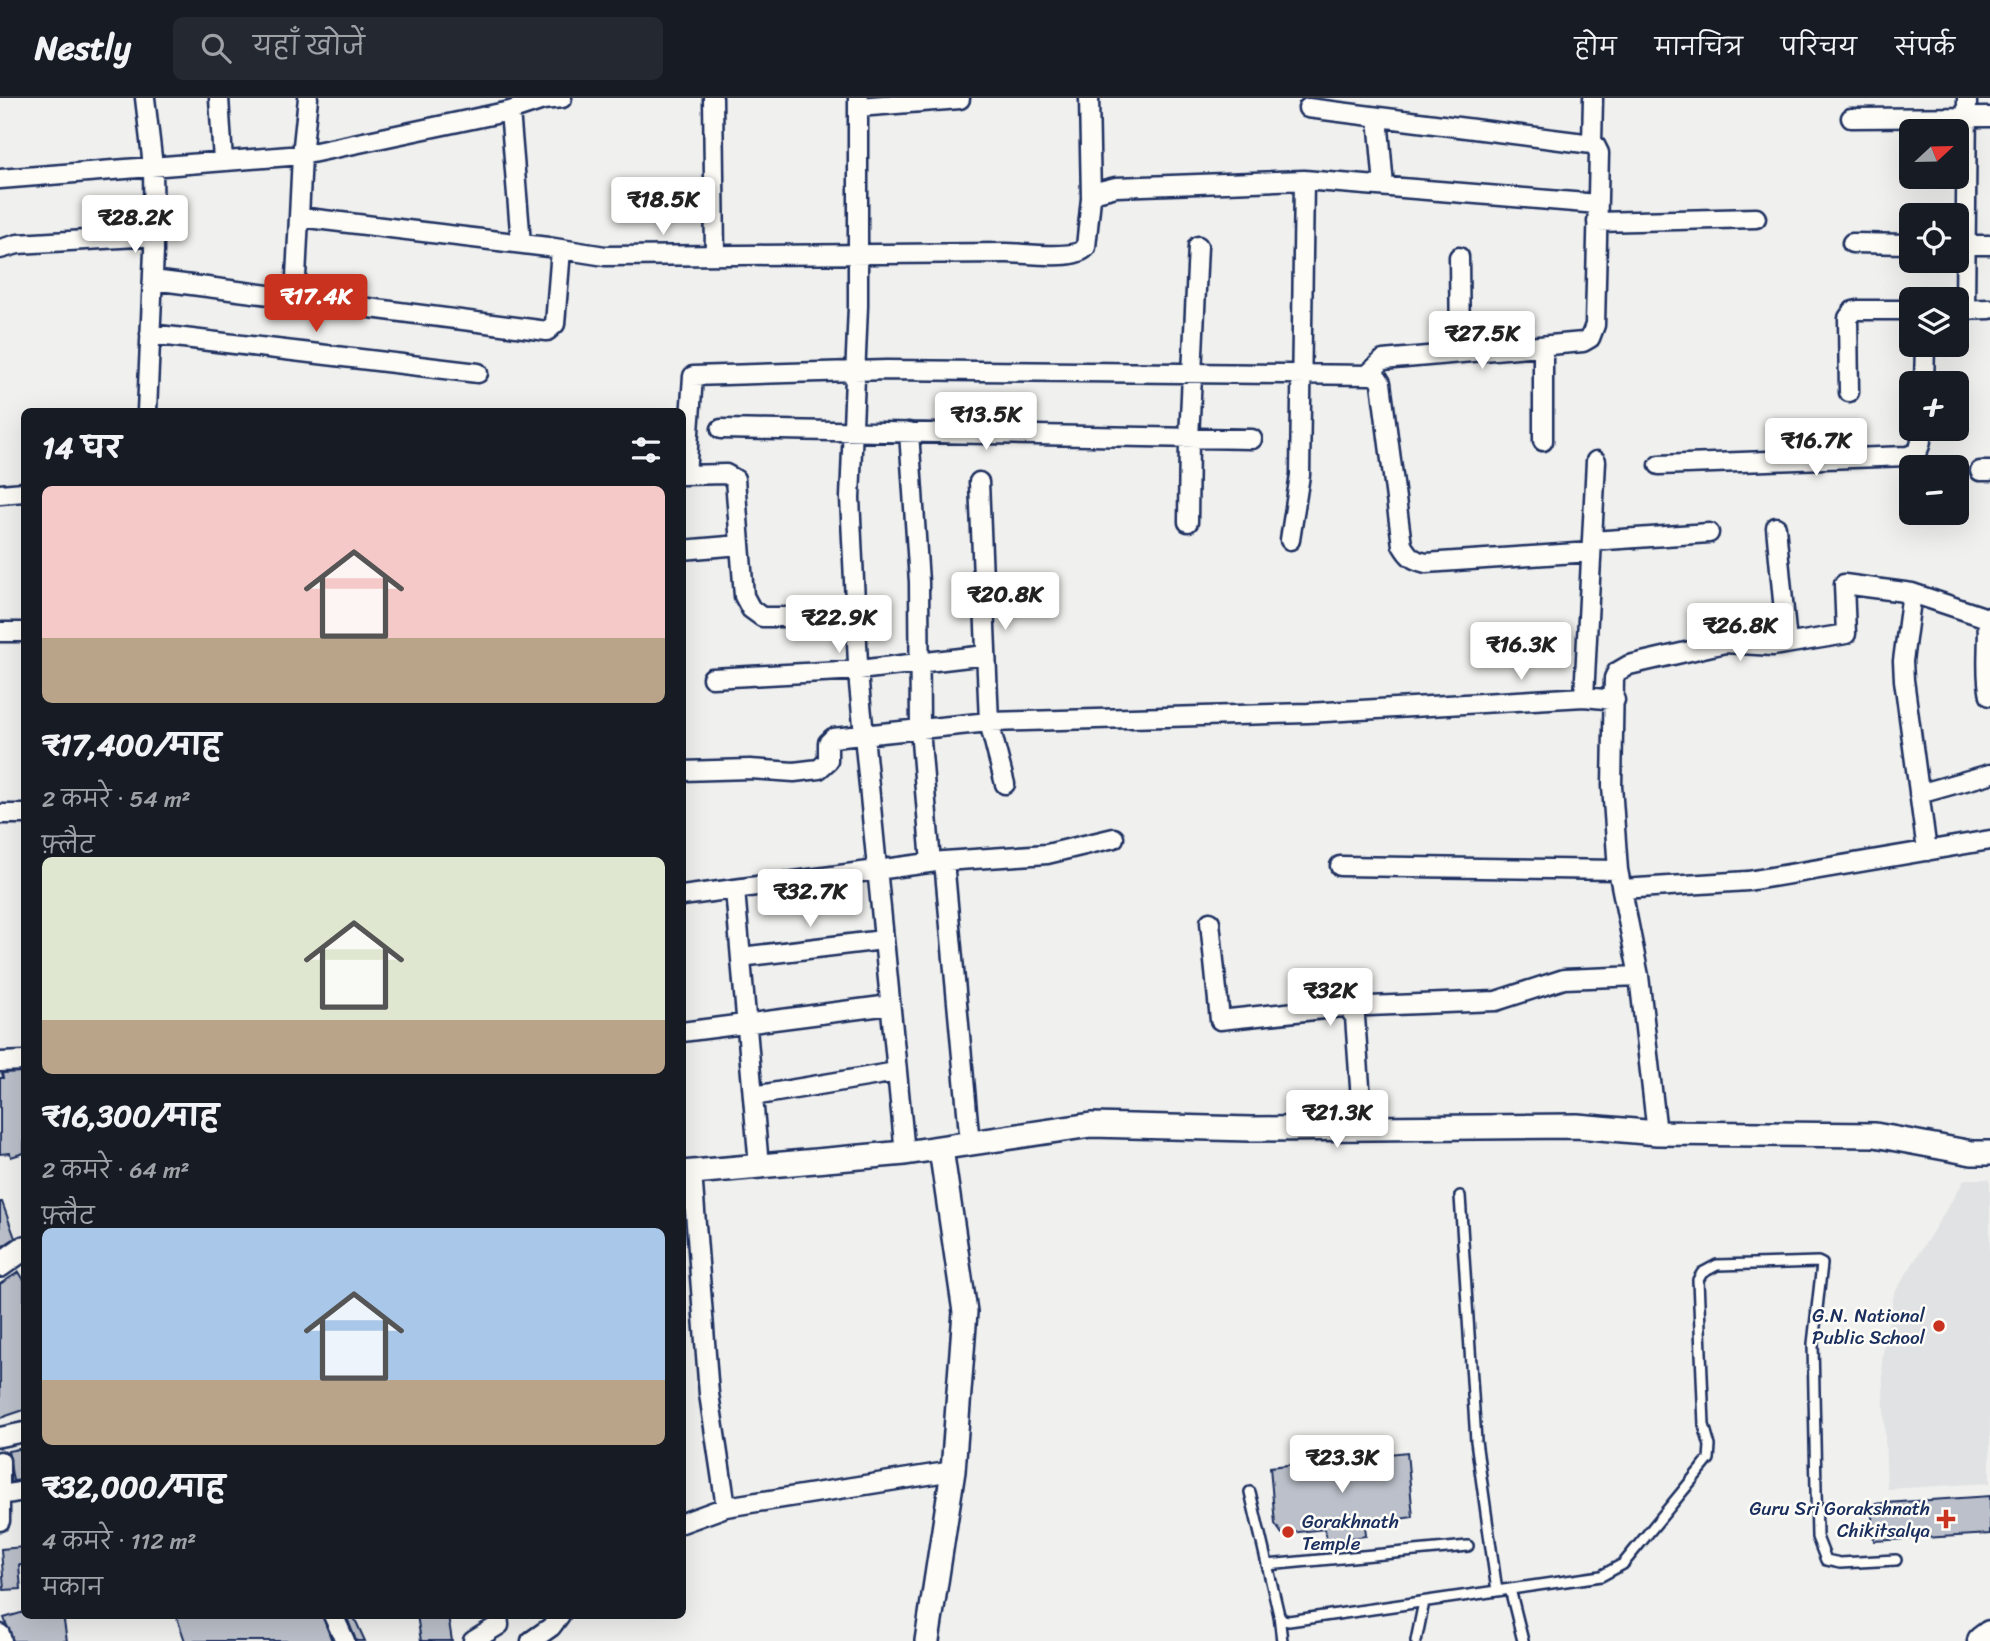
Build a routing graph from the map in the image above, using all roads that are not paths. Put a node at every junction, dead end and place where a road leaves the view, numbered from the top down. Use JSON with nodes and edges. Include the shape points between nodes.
{"nodes":[{"id":1,"x":145,"y":98,"type":"edge"},
{"id":2,"x":219,"y":98,"type":"edge"},
{"id":3,"x":308,"y":98,"type":"edge"},
{"id":4,"x":562,"y":98,"type":"edge"},
{"id":5,"x":713,"y":98,"type":"edge"},
{"id":6,"x":1089,"y":98,"type":"edge"},
{"id":7,"x":1593,"y":98,"type":"edge"},
{"id":8,"x":1967,"y":98,"type":"edge"},
{"id":9,"x":543,"y":99,"type":"edge"},
{"id":10,"x":960,"y":99,"type":"edge"},
{"id":11,"x":858,"y":102,"type":"edge"},
{"id":12,"x":1308,"y":108,"type":"dead end"},
{"id":13,"x":510,"y":111,"type":"junction"},
{"id":14,"x":1378,"y":117,"type":"junction"},
{"id":15,"x":1967,"y":117,"type":"junction"},
{"id":16,"x":1990,"y":117,"type":"edge"},
{"id":17,"x":1851,"y":118,"type":"dead end"},
{"id":18,"x":1591,"y":144,"type":"junction"},
{"id":19,"x":302,"y":155,"type":"junction"},
{"id":20,"x":223,"y":161,"type":"junction"},
{"id":21,"x":153,"y":166,"type":"junction"},
{"id":22,"x":0,"y":179,"type":"edge"},
{"id":23,"x":1304,"y":180,"type":"junction"},
{"id":24,"x":1384,"y":186,"type":"junction"},
{"id":25,"x":1091,"y":198,"type":"junction"},
{"id":26,"x":1963,"y":203,"type":"edge"},
{"id":27,"x":1597,"y":213,"type":"junction"},
{"id":28,"x":299,"y":217,"type":"junction"},
{"id":29,"x":1756,"y":218,"type":"dead end"},
{"id":30,"x":154,"y":236,"type":"junction"},
{"id":31,"x":520,"y":243,"type":"junction"},
{"id":32,"x":1853,"y":243,"type":"dead end"},
{"id":33,"x":1899,"y":244,"type":"edge"},
{"id":34,"x":1969,"y":245,"type":"edge"},
{"id":35,"x":1990,"y":245,"type":"edge"},
{"id":36,"x":1198,"y":246,"type":"dead end"},
{"id":37,"x":0,"y":249,"type":"edge"},
{"id":38,"x":561,"y":250,"type":"junction"},
{"id":39,"x":858,"y":253,"type":"junction"},
{"id":40,"x":715,"y":256,"type":"junction"},
{"id":41,"x":1459,"y":257,"type":"dead end"},
{"id":42,"x":153,"y":280,"type":"junction"},
{"id":43,"x":295,"y":297,"type":"junction"},
{"id":44,"x":1990,"y":309,"type":"edge"},
{"id":45,"x":1899,"y":310,"type":"edge"},
{"id":46,"x":1969,"y":310,"type":"edge"},
{"id":47,"x":150,"y":334,"type":"junction"},
{"id":48,"x":1543,"y":346,"type":"junction"},
{"id":49,"x":1460,"y":353,"type":"junction"},
{"id":50,"x":854,"y":371,"type":"junction"},
{"id":51,"x":478,"y":373,"type":"dead end"},
{"id":52,"x":1191,"y":374,"type":"junction"},
{"id":53,"x":1301,"y":375,"type":"junction"},
{"id":54,"x":1367,"y":375,"type":"junction"},
{"id":55,"x":1849,"y":392,"type":"dead end"},
{"id":56,"x":147,"y":408,"type":"edge"},
{"id":57,"x":720,"y":429,"type":"dead end"},
{"id":58,"x":852,"y":431,"type":"junction"},
{"id":59,"x":909,"y":432,"type":"junction"},
{"id":60,"x":1189,"y":439,"type":"junction"},
{"id":61,"x":1252,"y":439,"type":"dead end"},
{"id":62,"x":1543,"y":441,"type":"dead end"},
{"id":63,"x":1920,"y":441,"type":"edge"},
{"id":64,"x":686,"y":453,"type":"edge"},
{"id":65,"x":1596,"y":461,"type":"dead end"},
{"id":66,"x":1659,"y":465,"type":"dead end"},
{"id":67,"x":686,"y":475,"type":"edge"},
{"id":68,"x":979,"y":482,"type":"dead end"},
{"id":69,"x":21,"y":492,"type":"edge"},
{"id":70,"x":0,"y":494,"type":"edge"},
{"id":71,"x":1188,"y":522,"type":"dead end"},
{"id":72,"x":1776,"y":527,"type":"dead end"},
{"id":73,"x":1709,"y":533,"type":"dead end"},
{"id":74,"x":1290,"y":540,"type":"dead end"},
{"id":75,"x":740,"y":545,"type":"junction"},
{"id":76,"x":1592,"y":546,"type":"junction"},
{"id":77,"x":686,"y":550,"type":"edge"},
{"id":78,"x":1912,"y":593,"type":"junction"},
{"id":79,"x":856,"y":617,"type":"junction"},
{"id":80,"x":1990,"y":628,"type":"edge"},
{"id":81,"x":0,"y":632,"type":"edge"},
{"id":82,"x":21,"y":632,"type":"edge"},
{"id":83,"x":1787,"y":643,"type":"junction"},
{"id":84,"x":986,"y":655,"type":"junction"},
{"id":85,"x":920,"y":663,"type":"junction"},
{"id":86,"x":859,"y":670,"type":"junction"},
{"id":87,"x":712,"y":678,"type":"dead end"},
{"id":88,"x":1990,"y":696,"type":"edge"},
{"id":89,"x":1584,"y":697,"type":"junction"},
{"id":90,"x":1615,"y":699,"type":"junction"},
{"id":91,"x":989,"y":722,"type":"junction"},
{"id":92,"x":920,"y":729,"type":"junction"},
{"id":93,"x":864,"y":735,"type":"junction"},
{"id":94,"x":686,"y":771,"type":"edge"},
{"id":95,"x":1990,"y":774,"type":"edge"},
{"id":96,"x":1004,"y":784,"type":"dead end"},
{"id":97,"x":1919,"y":794,"type":"junction"},
{"id":98,"x":0,"y":814,"type":"edge"},
{"id":99,"x":21,"y":814,"type":"edge"},
{"id":100,"x":1114,"y":838,"type":"dead end"},
{"id":101,"x":1990,"y":839,"type":"edge"},
{"id":102,"x":1927,"y":851,"type":"junction"},
{"id":103,"x":937,"y":862,"type":"junction"},
{"id":104,"x":1340,"y":866,"type":"dead end"},
{"id":105,"x":1618,"y":870,"type":"junction"},
{"id":106,"x":877,"y":872,"type":"junction"},
{"id":107,"x":1622,"y":889,"type":"junction"},
{"id":108,"x":735,"y":890,"type":"junction"},
{"id":109,"x":686,"y":896,"type":"edge"},
{"id":110,"x":1210,"y":922,"type":"dead end"},
{"id":111,"x":883,"y":940,"type":"junction"},
{"id":112,"x":741,"y":957,"type":"junction"},
{"id":113,"x":1639,"y":976,"type":"junction"},
{"id":114,"x":890,"y":1005,"type":"junction"},
{"id":115,"x":1343,"y":1007,"type":"junction"},
{"id":116,"x":747,"y":1024,"type":"junction"},
{"id":117,"x":686,"y":1032,"type":"edge"},
{"id":118,"x":21,"y":1061,"type":"edge"},
{"id":119,"x":0,"y":1062,"type":"edge"},
{"id":120,"x":896,"y":1072,"type":"junction"},
{"id":121,"x":753,"y":1096,"type":"junction"},
{"id":122,"x":1363,"y":1128,"type":"junction"},
{"id":123,"x":1657,"y":1133,"type":"junction"},
{"id":124,"x":970,"y":1144,"type":"junction"},
{"id":125,"x":941,"y":1149,"type":"junction"},
{"id":126,"x":905,"y":1153,"type":"junction"},
{"id":127,"x":1990,"y":1153,"type":"edge"},
{"id":128,"x":759,"y":1166,"type":"junction"},
{"id":129,"x":687,"y":1172,"type":"edge"},
{"id":130,"x":1460,"y":1196,"type":"dead end"},
{"id":131,"x":21,"y":1250,"type":"edge"},
{"id":132,"x":0,"y":1265,"type":"edge"},
{"id":133,"x":692,"y":1293,"type":"edge"},
{"id":134,"x":21,"y":1433,"type":"edge"},
{"id":135,"x":0,"y":1437,"type":"edge"},
{"id":136,"x":0,"y":1461,"type":"edge"},
{"id":137,"x":953,"y":1472,"type":"junction"},
{"id":138,"x":21,"y":1492,"type":"edge"},
{"id":139,"x":1251,"y":1492,"type":"dead end"},
{"id":140,"x":2,"y":1495,"type":"junction"},
{"id":141,"x":726,"y":1507,"type":"junction"},
{"id":142,"x":0,"y":1521,"type":"edge"},
{"id":143,"x":686,"y":1522,"type":"edge"},
{"id":144,"x":1468,"y":1546,"type":"dead end"},
{"id":145,"x":1896,"y":1559,"type":"dead end"},
{"id":146,"x":1268,"y":1565,"type":"junction"},
{"id":147,"x":1510,"y":1589,"type":"junction"},
{"id":148,"x":1497,"y":1591,"type":"junction"},
{"id":149,"x":1424,"y":1602,"type":"junction"},
{"id":150,"x":1279,"y":1615,"type":"junction"},
{"id":151,"x":335,"y":1619,"type":"edge"},
{"id":152,"x":498,"y":1619,"type":"edge"},
{"id":153,"x":557,"y":1619,"type":"edge"},
{"id":154,"x":0,"y":1634,"type":"edge"},
{"id":155,"x":1990,"y":1635,"type":"edge"},
{"id":156,"x":2,"y":1641,"type":"edge"},
{"id":157,"x":345,"y":1641,"type":"edge"},
{"id":158,"x":473,"y":1641,"type":"edge"},
{"id":159,"x":531,"y":1641,"type":"edge"},
{"id":160,"x":927,"y":1641,"type":"edge"},
{"id":161,"x":1282,"y":1641,"type":"edge"},
{"id":162,"x":1416,"y":1641,"type":"edge"},
{"id":163,"x":1523,"y":1641,"type":"edge"},
{"id":164,"x":1982,"y":1641,"type":"edge"}],
"edges":[{"from":1,"to":21,"type":"street"},
{"from":2,"to":20,"type":"street"},
{"from":3,"to":19,"type":"street"},
{"from":4,"to":9,"type":"street"},
{"from":5,"to":40,"type":"street"},
{"from":6,"to":25,"type":"street"},
{"from":7,"to":18,"type":"street"},
{"from":8,"to":15,"type":"street"},
{"from":9,"to":13,"type":"street"},
{"from":10,"to":11,"type":"street"},
{"from":11,"to":39,"type":"street"},
{"from":12,"to":14,"type":"street"},
{"from":13,"to":19,"type":"street"},
{"from":13,"to":31,"type":"street"},
{"from":14,"to":18,"type":"street"},
{"from":14,"to":24,"type":"street"},
{"from":15,"to":16,"type":"street"},
{"from":15,"to":17,"type":"street"},
{"from":15,"to":26,"type":"street"},
{"from":18,"to":27,"type":"street","via":[[1599,153]]},
{"from":19,"to":20,"type":"street"},
{"from":19,"to":28,"type":"street"},
{"from":20,"to":21,"type":"street"},
{"from":21,"to":22,"type":"street"},
{"from":21,"to":30,"type":"street"},
{"from":23,"to":24,"type":"street"},
{"from":23,"to":25,"type":"street","via":[[1116,187]]},
{"from":23,"to":53,"type":"street"},
{"from":24,"to":27,"type":"street"},
{"from":25,"to":39,"type":"street","via":[[1086,247],[1071,255]]},
{"from":27,"to":29,"type":"street"},
{"from":27,"to":48,"type":"street","via":[[1594,332],[1584,342]]},
{"from":28,"to":31,"type":"street"},
{"from":28,"to":43,"type":"street"},
{"from":30,"to":37,"type":"street"},
{"from":30,"to":42,"type":"street"},
{"from":31,"to":38,"type":"street"},
{"from":32,"to":33,"type":"street"},
{"from":34,"to":35,"type":"street"},
{"from":36,"to":52,"type":"street"},
{"from":38,"to":40,"type":"street","via":[[605,256]]},
{"from":38,"to":43,"type":"street","via":[[555,324],[547,331]]},
{"from":39,"to":40,"type":"street"},
{"from":39,"to":50,"type":"street"},
{"from":41,"to":49,"type":"street"},
{"from":42,"to":43,"type":"street"},
{"from":42,"to":47,"type":"street"},
{"from":44,"to":46,"type":"street"},
{"from":45,"to":55,"type":"street","via":[[1850,314]]},
{"from":47,"to":51,"type":"street"},
{"from":47,"to":56,"type":"street"},
{"from":48,"to":49,"type":"street"},
{"from":48,"to":62,"type":"street"},
{"from":49,"to":54,"type":"street","via":[[1383,360]]},
{"from":50,"to":52,"type":"street"},
{"from":50,"to":58,"type":"street"},
{"from":50,"to":64,"type":"street","via":[[693,376]]},
{"from":52,"to":53,"type":"street"},
{"from":52,"to":60,"type":"street"},
{"from":53,"to":54,"type":"street"},
{"from":53,"to":74,"type":"street","via":[[1300,475]]},
{"from":54,"to":76,"type":"street","via":[[1381,383],[1402,545],[1408,556],[1426,563]]},
{"from":57,"to":58,"type":"street"},
{"from":58,"to":59,"type":"street"},
{"from":58,"to":79,"type":"street"},
{"from":59,"to":60,"type":"street"},
{"from":59,"to":85,"type":"street"},
{"from":60,"to":61,"type":"street"},
{"from":60,"to":71,"type":"street"},
{"from":63,"to":66,"type":"street","via":[[1919,450],[1908,456]]},
{"from":65,"to":76,"type":"street"},
{"from":67,"to":75,"type":"street","via":[[726,474],[734,479]]},
{"from":68,"to":84,"type":"street"},
{"from":69,"to":70,"type":"street"},
{"from":72,"to":83,"type":"street"},
{"from":73,"to":76,"type":"street"},
{"from":75,"to":77,"type":"street"},
{"from":75,"to":79,"type":"street","via":[[744,596],[762,617]]},
{"from":76,"to":89,"type":"street"},
{"from":78,"to":80,"type":"street","via":[[1982,614]]},
{"from":78,"to":83,"type":"street","via":[[1844,584],[1846,634]]},
{"from":78,"to":97,"type":"street","via":[[1903,661]]},
{"from":79,"to":86,"type":"street"},
{"from":80,"to":88,"type":"street"},
{"from":81,"to":82,"type":"street"},
{"from":83,"to":90,"type":"street","via":[[1725,643],[1629,665],[1614,678]]},
{"from":84,"to":85,"type":"street"},
{"from":84,"to":91,"type":"street"},
{"from":85,"to":86,"type":"street"},
{"from":85,"to":92,"type":"street"},
{"from":86,"to":87,"type":"street"},
{"from":86,"to":93,"type":"street"},
{"from":89,"to":90,"type":"street"},
{"from":89,"to":91,"type":"street","via":[[1322,713]]},
{"from":90,"to":105,"type":"street","via":[[1612,786]]},
{"from":91,"to":92,"type":"street"},
{"from":91,"to":96,"type":"street"},
{"from":92,"to":93,"type":"street"},
{"from":92,"to":103,"type":"street"},
{"from":93,"to":94,"type":"street","via":[[830,740],[828,761],[819,769]]},
{"from":93,"to":106,"type":"street"},
{"from":95,"to":97,"type":"street"},
{"from":97,"to":102,"type":"street"},
{"from":98,"to":99,"type":"street"},
{"from":100,"to":103,"type":"street","via":[[1046,854]]},
{"from":101,"to":102,"type":"street"},
{"from":102,"to":107,"type":"street","via":[[1748,881]]},
{"from":103,"to":106,"type":"street"},
{"from":103,"to":124,"type":"street"},
{"from":104,"to":105,"type":"street"},
{"from":105,"to":107,"type":"street"},
{"from":106,"to":108,"type":"street"},
{"from":106,"to":111,"type":"street"},
{"from":107,"to":113,"type":"street"},
{"from":108,"to":109,"type":"street"},
{"from":108,"to":112,"type":"street"},
{"from":110,"to":115,"type":"street","via":[[1220,1020]]},
{"from":111,"to":112,"type":"street"},
{"from":111,"to":114,"type":"street"},
{"from":112,"to":116,"type":"street"},
{"from":113,"to":115,"type":"street","via":[[1563,979],[1496,1001]]},
{"from":113,"to":123,"type":"street"},
{"from":114,"to":116,"type":"street"},
{"from":114,"to":120,"type":"street"},
{"from":115,"to":122,"type":"street","via":[[1355,1017]]},
{"from":116,"to":117,"type":"street"},
{"from":116,"to":121,"type":"street"},
{"from":118,"to":119,"type":"street"},
{"from":120,"to":121,"type":"street"},
{"from":120,"to":126,"type":"street"},
{"from":121,"to":128,"type":"street"},
{"from":122,"to":123,"type":"street","via":[[1577,1126]]},
{"from":122,"to":124,"type":"street","via":[[1091,1125]]},
{"from":123,"to":127,"type":"street","via":[[1875,1135]]},
{"from":124,"to":125,"type":"street"},
{"from":125,"to":126,"type":"street"},
{"from":125,"to":137,"type":"street","via":[[965,1312]]},
{"from":126,"to":128,"type":"street"},
{"from":128,"to":129,"type":"street"},
{"from":129,"to":133,"type":"street"},
{"from":130,"to":148,"type":"lane","via":[[1476,1441]]},
{"from":131,"to":132,"type":"street"},
{"from":133,"to":141,"type":"street"},
{"from":134,"to":135,"type":"street"},
{"from":136,"to":140,"type":"street"},
{"from":137,"to":141,"type":"street"},
{"from":137,"to":160,"type":"street"},
{"from":138,"to":140,"type":"street"},
{"from":139,"to":146,"type":"lane"},
{"from":140,"to":142,"type":"street"},
{"from":141,"to":143,"type":"street"},
{"from":144,"to":146,"type":"lane"},
{"from":145,"to":147,"type":"lane","via":[[1826,1560],[1817,1537],[1813,1344],[1822,1264],[1717,1265],[1698,1280],[1703,1425],[1709,1459],[1623,1564],[1601,1576]]},
{"from":146,"to":150,"type":"lane"},
{"from":147,"to":148,"type":"lane"},
{"from":147,"to":163,"type":"lane"},
{"from":148,"to":149,"type":"lane"},
{"from":149,"to":150,"type":"lane","via":[[1289,1621]]},
{"from":149,"to":162,"type":"lane"},
{"from":150,"to":161,"type":"lane"},
{"from":151,"to":157,"type":"street"},
{"from":152,"to":158,"type":"street","via":[[499,1625]]},
{"from":153,"to":159,"type":"street"},
{"from":154,"to":156,"type":"street"},
{"from":155,"to":164,"type":"main road"}]}
